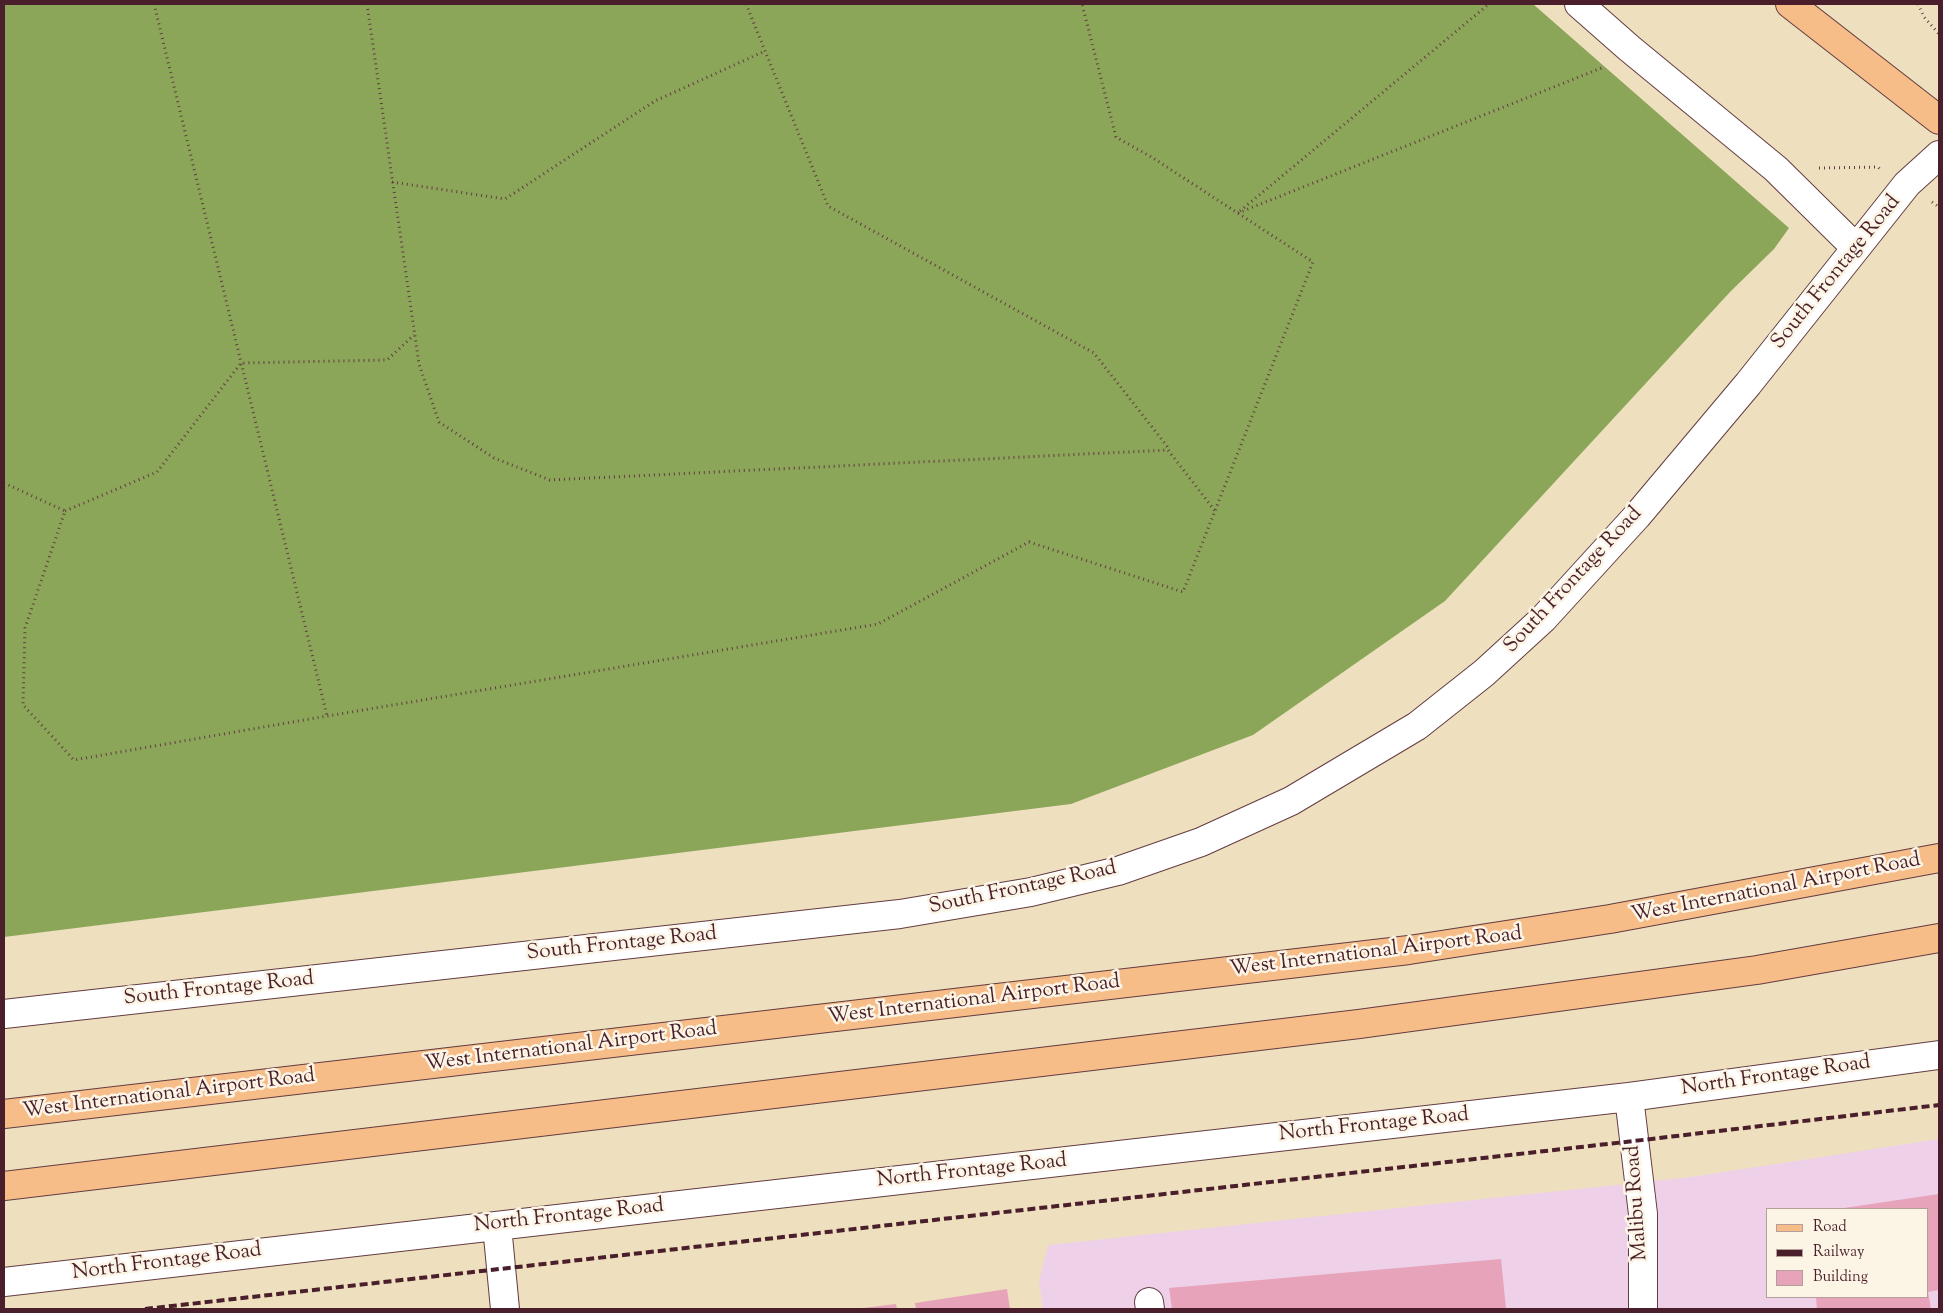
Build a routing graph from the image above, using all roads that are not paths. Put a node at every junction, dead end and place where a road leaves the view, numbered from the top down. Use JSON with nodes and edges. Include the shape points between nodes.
{"nodes":[{"id":1,"x":1579,"y":4,"type":"edge"},
{"id":2,"x":1790,"y":4,"type":"edge"},
{"id":3,"x":1939,"y":120,"type":"edge"},
{"id":4,"x":1939,"y":155,"type":"edge"},
{"id":5,"x":1856,"y":248,"type":"junction"},
{"id":6,"x":1939,"y":847,"type":"edge"},
{"id":7,"x":1939,"y":858,"type":"edge"},
{"id":8,"x":1832,"y":878,"type":"junction"},
{"id":9,"x":1939,"y":938,"type":"edge"},
{"id":10,"x":4,"y":1014,"type":"edge"},
{"id":11,"x":1939,"y":1055,"type":"edge"},
{"id":12,"x":1629,"y":1097,"type":"junction"},
{"id":13,"x":4,"y":1114,"type":"edge"},
{"id":14,"x":4,"y":1186,"type":"edge"},
{"id":15,"x":498,"y":1226,"type":"junction"},
{"id":16,"x":4,"y":1282,"type":"edge"},
{"id":17,"x":505,"y":1309,"type":"edge"},
{"id":18,"x":1643,"y":1309,"type":"edge"}],
"edges":[{"from":1,"to":5,"type":"street","via":[[1776,170]]},
{"from":2,"to":3,"type":"main road"},
{"from":4,"to":5,"type":"street","name":"South Frontage Road","via":[[1908,184]]},
{"from":5,"to":10,"type":"street","name":"South Frontage Road","via":[[1742,392],[1544,619],[1484,673],[1417,726],[1292,801],[1201,842],[1118,871],[1031,892],[900,914]]},
{"from":6,"to":8,"type":"main road"},
{"from":7,"to":8,"type":"main road","name":"West International Airport Road"},
{"from":8,"to":13,"type":"main road","name":"West International Airport Road","via":[[1600,921],[1409,950]]},
{"from":9,"to":14,"type":"main road","via":[[1757,970],[1359,1024]]},
{"from":11,"to":12,"type":"street","name":"North Frontage Road"},
{"from":12,"to":15,"type":"street","name":"North Frontage Road"},
{"from":12,"to":18,"type":"street","name":"Malibu Road","via":[[1643,1214]]},
{"from":15,"to":16,"type":"street","name":"North Frontage Road"},
{"from":15,"to":17,"type":"street"}]}
